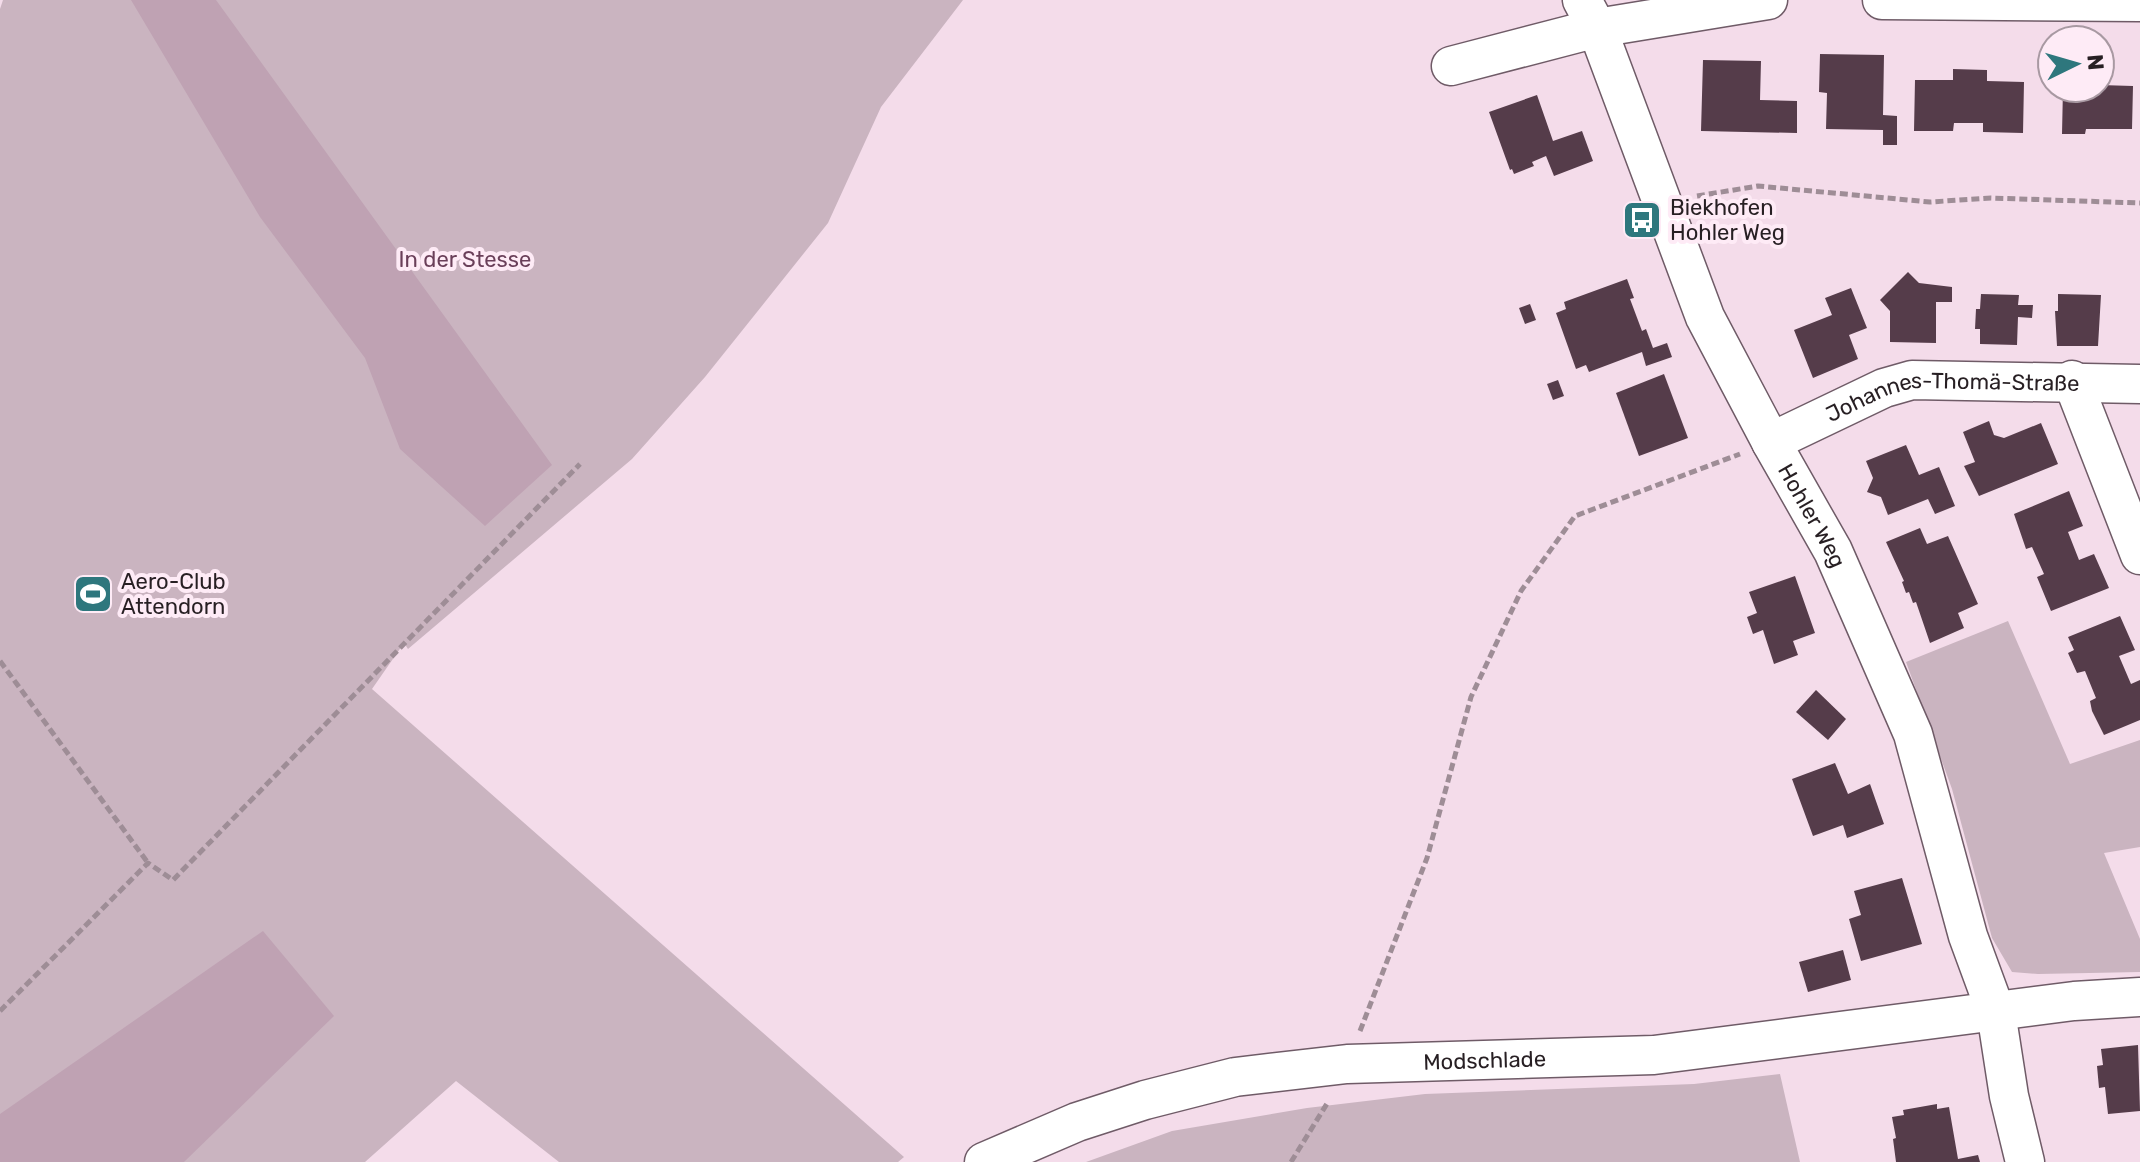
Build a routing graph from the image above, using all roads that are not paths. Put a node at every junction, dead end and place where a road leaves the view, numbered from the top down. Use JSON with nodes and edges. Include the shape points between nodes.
{"nodes":[{"id":1,"x":1768,"y":0,"type":"edge"},
{"id":2,"x":1882,"y":0,"type":"edge"},
{"id":3,"x":2140,"y":2,"type":"edge"},
{"id":4,"x":1590,"y":14,"type":"edge"},
{"id":5,"x":1451,"y":66,"type":"dead end"},
{"id":6,"x":2072,"y":380,"type":"junction"},
{"id":7,"x":2140,"y":384,"type":"edge"},
{"id":8,"x":1771,"y":442,"type":"junction"},
{"id":9,"x":2140,"y":555,"type":"edge"},
{"id":10,"x":2140,"y":997,"type":"edge"},
{"id":11,"x":1996,"y":1012,"type":"junction"},
{"id":12,"x":984,"y":1162,"type":"edge"},
{"id":13,"x":2025,"y":1162,"type":"edge"}],
"edges":[{"from":1,"to":4,"type":"street"},
{"from":2,"to":3,"type":"street"},
{"from":4,"to":5,"type":"street"},
{"from":4,"to":8,"type":"street","name":"Hohler Weg","via":[[1705,317]]},
{"from":6,"to":7,"type":"street","name":"Johannes-Thomä-Straße"},
{"from":6,"to":8,"type":"street","name":"Johannes-Thomä-Straße","via":[[1912,380]]},
{"from":6,"to":9,"type":"street"},
{"from":8,"to":11,"type":"street","name":"Hohler Weg","via":[[1833,551],[1913,734],[1968,936]]},
{"from":10,"to":11,"type":"street","name":"Modschlade"},
{"from":11,"to":12,"type":"street","name":"Modschlade","via":[[1654,1055],[1347,1064],[1235,1077],[1077,1122]]},
{"from":11,"to":13,"type":"street","name":"Hohler Weg"}]}
